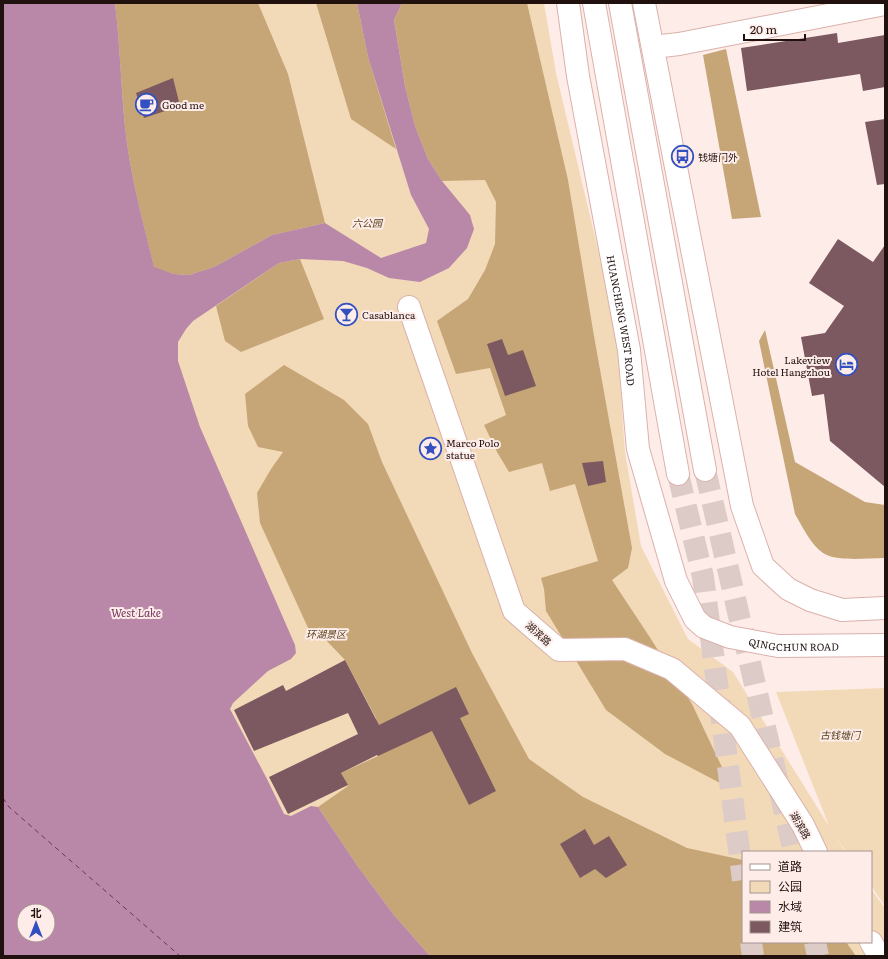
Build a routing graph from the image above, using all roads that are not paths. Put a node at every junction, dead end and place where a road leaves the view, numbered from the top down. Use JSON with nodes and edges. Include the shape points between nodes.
{"nodes":[{"id":1,"x":568,"y":3,"type":"edge"},
{"id":2,"x":594,"y":3,"type":"edge"},
{"id":3,"x":620,"y":3,"type":"edge"},
{"id":4,"x":644,"y":3,"type":"edge"},
{"id":5,"x":885,"y":4,"type":"edge"},
{"id":6,"x":653,"y":47,"type":"junction"},
{"id":7,"x":409,"y":307,"type":"dead end"},
{"id":8,"x":705,"y":470,"type":"tunnel mouth"},
{"id":9,"x":678,"y":474,"type":"tunnel mouth"},
{"id":10,"x":885,"y":608,"type":"edge"},
{"id":11,"x":704,"y":628,"type":"joint"},
{"id":12,"x":885,"y":645,"type":"edge"},
{"id":13,"x":815,"y":851,"type":"edge"},
{"id":14,"x":872,"y":943,"type":"edge"},
{"id":15,"x":879,"y":956,"type":"edge"}],
"edges":[{"from":1,"to":11,"type":"main road","name":"HUANCHENG WEST ROAD","via":[[578,76],[629,350],[638,449],[676,581],[695,619]]},
{"from":2,"to":9,"type":"main road"},
{"from":3,"to":8,"type":"main road"},
{"from":4,"to":6,"type":"main road"},
{"from":5,"to":6,"type":"main road"},
{"from":6,"to":10,"type":"main road","via":[[742,506],[762,566],[788,588],[810,600],[842,610]]},
{"from":7,"to":13,"type":"main road","name":"湖滨路","via":[[514,611],[559,650],[625,649],[672,668],[740,726]]},
{"from":11,"to":12,"type":"main road","name":"QINGCHUN ROAD","via":[[730,637],[778,646]]},
{"from":14,"to":15,"type":"main road"}]}
